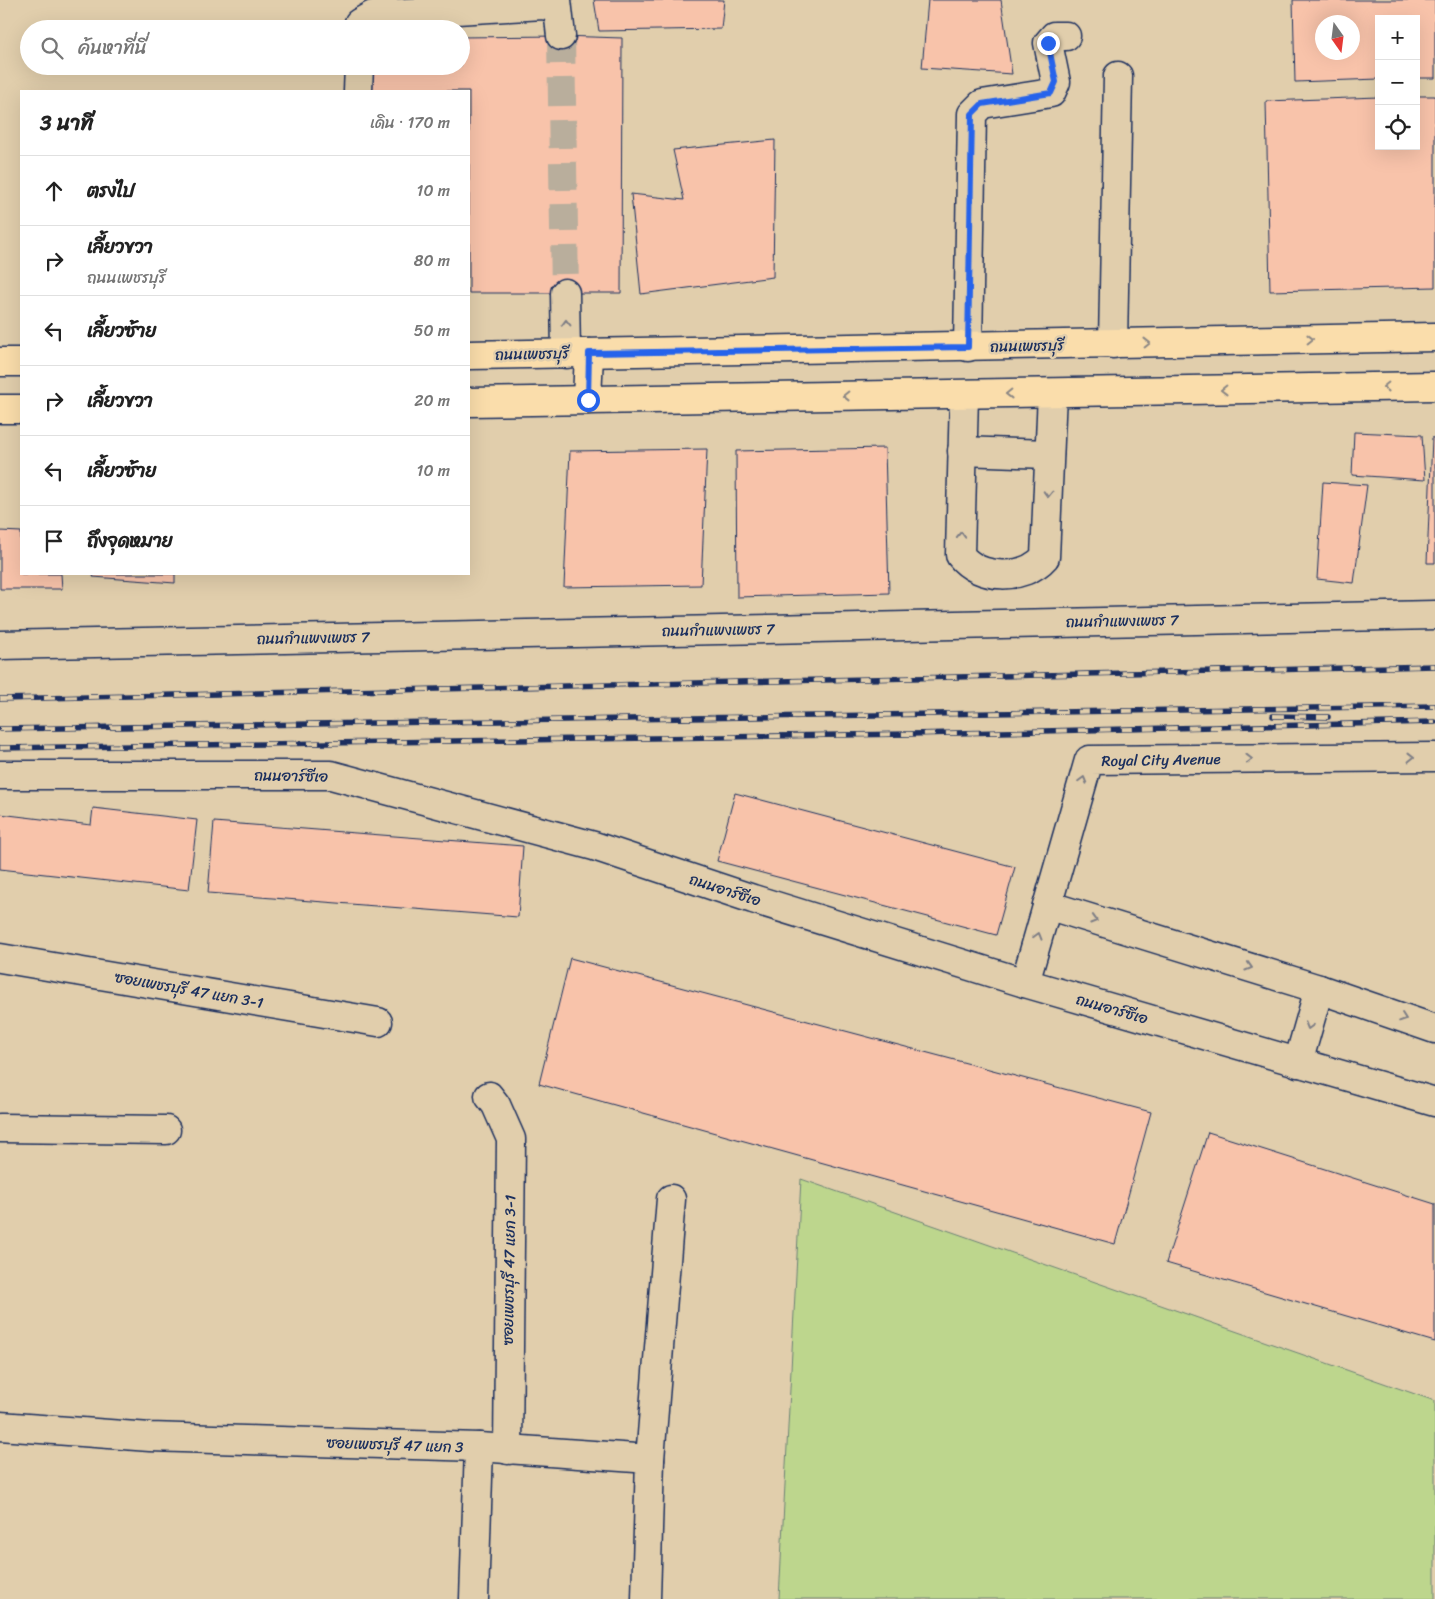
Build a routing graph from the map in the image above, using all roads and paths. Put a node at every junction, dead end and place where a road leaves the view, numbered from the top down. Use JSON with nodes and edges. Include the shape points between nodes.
{"nodes":[{"id":1,"x":557,"y":4,"type":"edge"},
{"id":2,"x":363,"y":20,"type":"edge"},
{"id":3,"x":560,"y":36,"type":"tunnel mouth"},
{"id":4,"x":1066,"y":36,"type":"dead end"},
{"id":5,"x":358,"y":75,"type":"edge"},
{"id":6,"x":1118,"y":76,"type":"dead end"},
{"id":7,"x":358,"y":90,"type":"edge"},
{"id":8,"x":565,"y":293,"type":"tunnel mouth"},
{"id":9,"x":1435,"y":337,"type":"edge"},
{"id":10,"x":1113,"y":344,"type":"junction"},
{"id":11,"x":968,"y":347,"type":"junction"},
{"id":12,"x":578,"y":353,"type":"junction"},
{"id":13,"x":470,"y":355,"type":"edge"},
{"id":14,"x":0,"y":362,"type":"edge"},
{"id":15,"x":20,"y":362,"type":"edge"},
{"id":16,"x":1435,"y":386,"type":"edge"},
{"id":17,"x":1052,"y":393,"type":"junction"},
{"id":18,"x":964,"y":394,"type":"junction"},
{"id":19,"x":588,"y":400,"type":"junction"},
{"id":20,"x":470,"y":402,"type":"edge"},
{"id":21,"x":0,"y":409,"type":"edge"},
{"id":22,"x":20,"y":409,"type":"edge"},
{"id":23,"x":962,"y":451,"type":"junction"},
{"id":24,"x":1049,"y":454,"type":"junction"},
{"id":25,"x":1435,"y":615,"type":"edge"},
{"id":26,"x":0,"y":645,"type":"edge"},
{"id":27,"x":1435,"y":757,"type":"edge"},
{"id":28,"x":0,"y":775,"type":"edge"},
{"id":29,"x":1047,"y":905,"type":"junction"},
{"id":30,"x":0,"y":958,"type":"edge"},
{"id":31,"x":1025,"y":983,"type":"junction"},
{"id":32,"x":1319,"y":989,"type":"junction"},
{"id":33,"x":378,"y":1022,"type":"dead end"},
{"id":34,"x":1435,"y":1029,"type":"edge"},
{"id":35,"x":1298,"y":1063,"type":"junction"},
{"id":36,"x":488,"y":1096,"type":"dead end"},
{"id":37,"x":1435,"y":1102,"type":"edge"},
{"id":38,"x":0,"y":1128,"type":"edge"},
{"id":39,"x":166,"y":1130,"type":"dead end"},
{"id":40,"x":671,"y":1199,"type":"dead end"},
{"id":41,"x":0,"y":1426,"type":"edge"},
{"id":42,"x":479,"y":1447,"type":"junction"},
{"id":43,"x":508,"y":1450,"type":"junction"},
{"id":44,"x":650,"y":1459,"type":"junction"},
{"id":45,"x":474,"y":1599,"type":"edge"},
{"id":46,"x":646,"y":1599,"type":"edge"}],
"edges":[{"from":1,"to":2,"type":"street","via":[[373,15]]},
{"from":1,"to":3,"type":"street"},
{"from":4,"to":11,"type":"street","via":[[1054,36],[1048,43],[1056,82],[1051,93],[982,104],[972,114]]},
{"from":5,"to":7,"type":"street"},
{"from":6,"to":10,"type":"street"},
{"from":12,"to":8,"type":"street","one_way":true},
{"from":10,"to":9,"type":"main road","name":"ถนนเพชรบุรี","one_way":true},
{"from":10,"to":11,"type":"main road","name":"ถนนเพชรบุรี"},
{"from":11,"to":12,"type":"main road","name":"ถนนเพชรบุรี"},
{"from":12,"to":13,"type":"main road","name":"ถนนเพชรบุรี"},
{"from":12,"to":19,"type":"main road"},
{"from":14,"to":15,"type":"main road"},
{"from":16,"to":17,"type":"main road","one_way":true},
{"from":17,"to":18,"type":"main road","one_way":true},
{"from":17,"to":24,"type":"street"},
{"from":18,"to":19,"type":"main road","one_way":true},
{"from":18,"to":23,"type":"street"},
{"from":19,"to":20,"type":"main road"},
{"from":21,"to":22,"type":"main road"},
{"from":23,"to":24,"type":"street"},
{"from":24,"to":23,"type":"street","one_way":true,"via":[[1045,557],[1038,565],[1024,571],[992,574],[976,570],[960,555]]},
{"from":25,"to":26,"type":"street","name":"ถนนกำแพงเพชร 7"},
{"from":29,"to":27,"type":"street","name":"Royal City Avenue","one_way":true,"via":[[1089,760]]},
{"from":28,"to":31,"type":"street","name":"ถนนอาร์ซีเอ","via":[[331,775],[594,846]]},
{"from":31,"to":29,"type":"street","name":"Royal City Avenue","one_way":true},
{"from":29,"to":32,"type":"street","one_way":true},
{"from":30,"to":33,"type":"street","name":"ซอยเพชรบุรี 47 แยก 3-1"},
{"from":31,"to":35,"type":"street","name":"ถนนอาร์ซีเอ"},
{"from":32,"to":34,"type":"street","one_way":true},
{"from":32,"to":35,"type":"street","one_way":true},
{"from":35,"to":37,"type":"street","name":"ถนนอาร์ซีเอ"},
{"from":36,"to":43,"type":"street","name":"ซอยเพชรบุรี 47 แยก 3-1","via":[[496,1105],[510,1139]]},
{"from":38,"to":39,"type":"street"},
{"from":40,"to":44,"type":"street"},
{"from":41,"to":42,"type":"street","name":"ซอยเพชรบุรี 47 แยก 3","via":[[150,1436]]},
{"from":42,"to":43,"type":"street","name":"ซอยเพชรบุรี 47 แยก 3"},
{"from":42,"to":45,"type":"street"},
{"from":43,"to":44,"type":"street","name":"ซอยเพชรบุรี 47 แยก 3"},
{"from":44,"to":46,"type":"street"}]}
